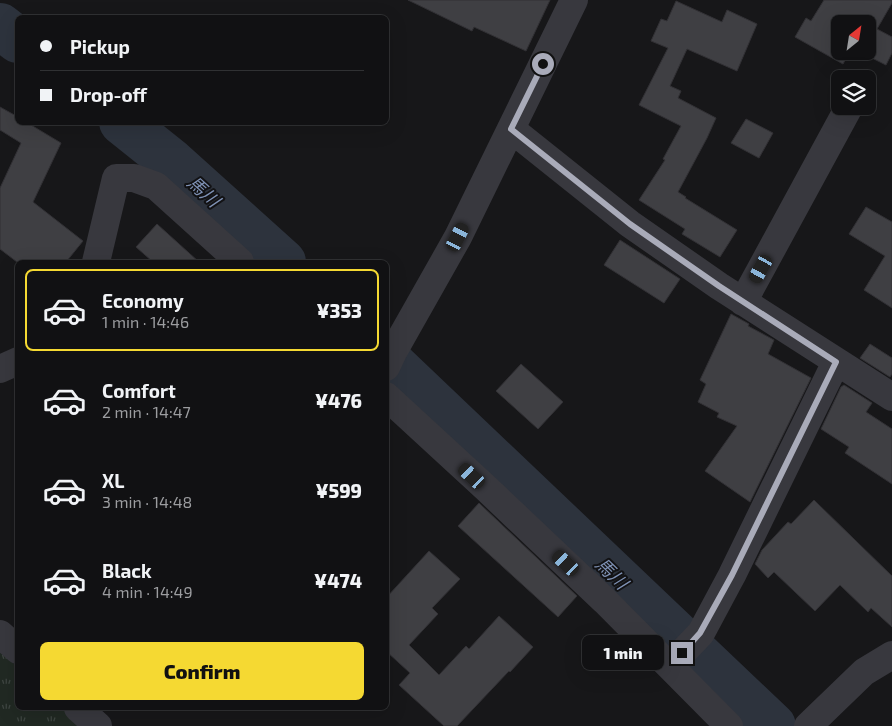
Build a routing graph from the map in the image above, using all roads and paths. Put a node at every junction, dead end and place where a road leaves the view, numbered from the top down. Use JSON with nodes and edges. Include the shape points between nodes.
{"nodes":[{"id":1,"x":574,"y":0,"type":"edge"},
{"id":2,"x":845,"y":115,"type":"edge"},
{"id":3,"x":511,"y":129,"type":"junction"},
{"id":4,"x":96,"y":260,"type":"edge"},
{"id":5,"x":238,"y":260,"type":"edge"},
{"id":6,"x":743,"y":302,"type":"junction"},
{"id":7,"x":390,"y":360,"type":"edge"},
{"id":8,"x":15,"y":362,"type":"edge"},
{"id":9,"x":836,"y":362,"type":"junction"},
{"id":10,"x":0,"y":369,"type":"edge"},
{"id":11,"x":892,"y":398,"type":"edge"},
{"id":12,"x":389,"y":399,"type":"edge"},
{"id":13,"x":0,"y":634,"type":"edge"},
{"id":14,"x":15,"y":647,"type":"edge"},
{"id":15,"x":892,"y":655,"type":"edge"},
{"id":16,"x":675,"y":659,"type":"junction"},
{"id":17,"x":729,"y":726,"type":"edge"},
{"id":18,"x":808,"y":726,"type":"edge"}],
"edges":[{"from":1,"to":3,"type":"street"},
{"from":2,"to":6,"type":"street"},
{"from":3,"to":6,"type":"street","via":[[630,224]]},
{"from":3,"to":7,"type":"street","via":[[458,237]]},
{"from":4,"to":5,"type":"street","via":[[116,178],[134,178],[156,186]]},
{"from":6,"to":9,"type":"street"},
{"from":8,"to":10,"type":"street"},
{"from":9,"to":11,"type":"street"},
{"from":9,"to":16,"type":"street","via":[[732,575],[700,633]]},
{"from":12,"to":16,"type":"street","via":[[591,587]]},
{"from":13,"to":14,"type":"street"},
{"from":15,"to":18,"type":"street","via":[[864,672]]},
{"from":16,"to":17,"type":"street"}]}
